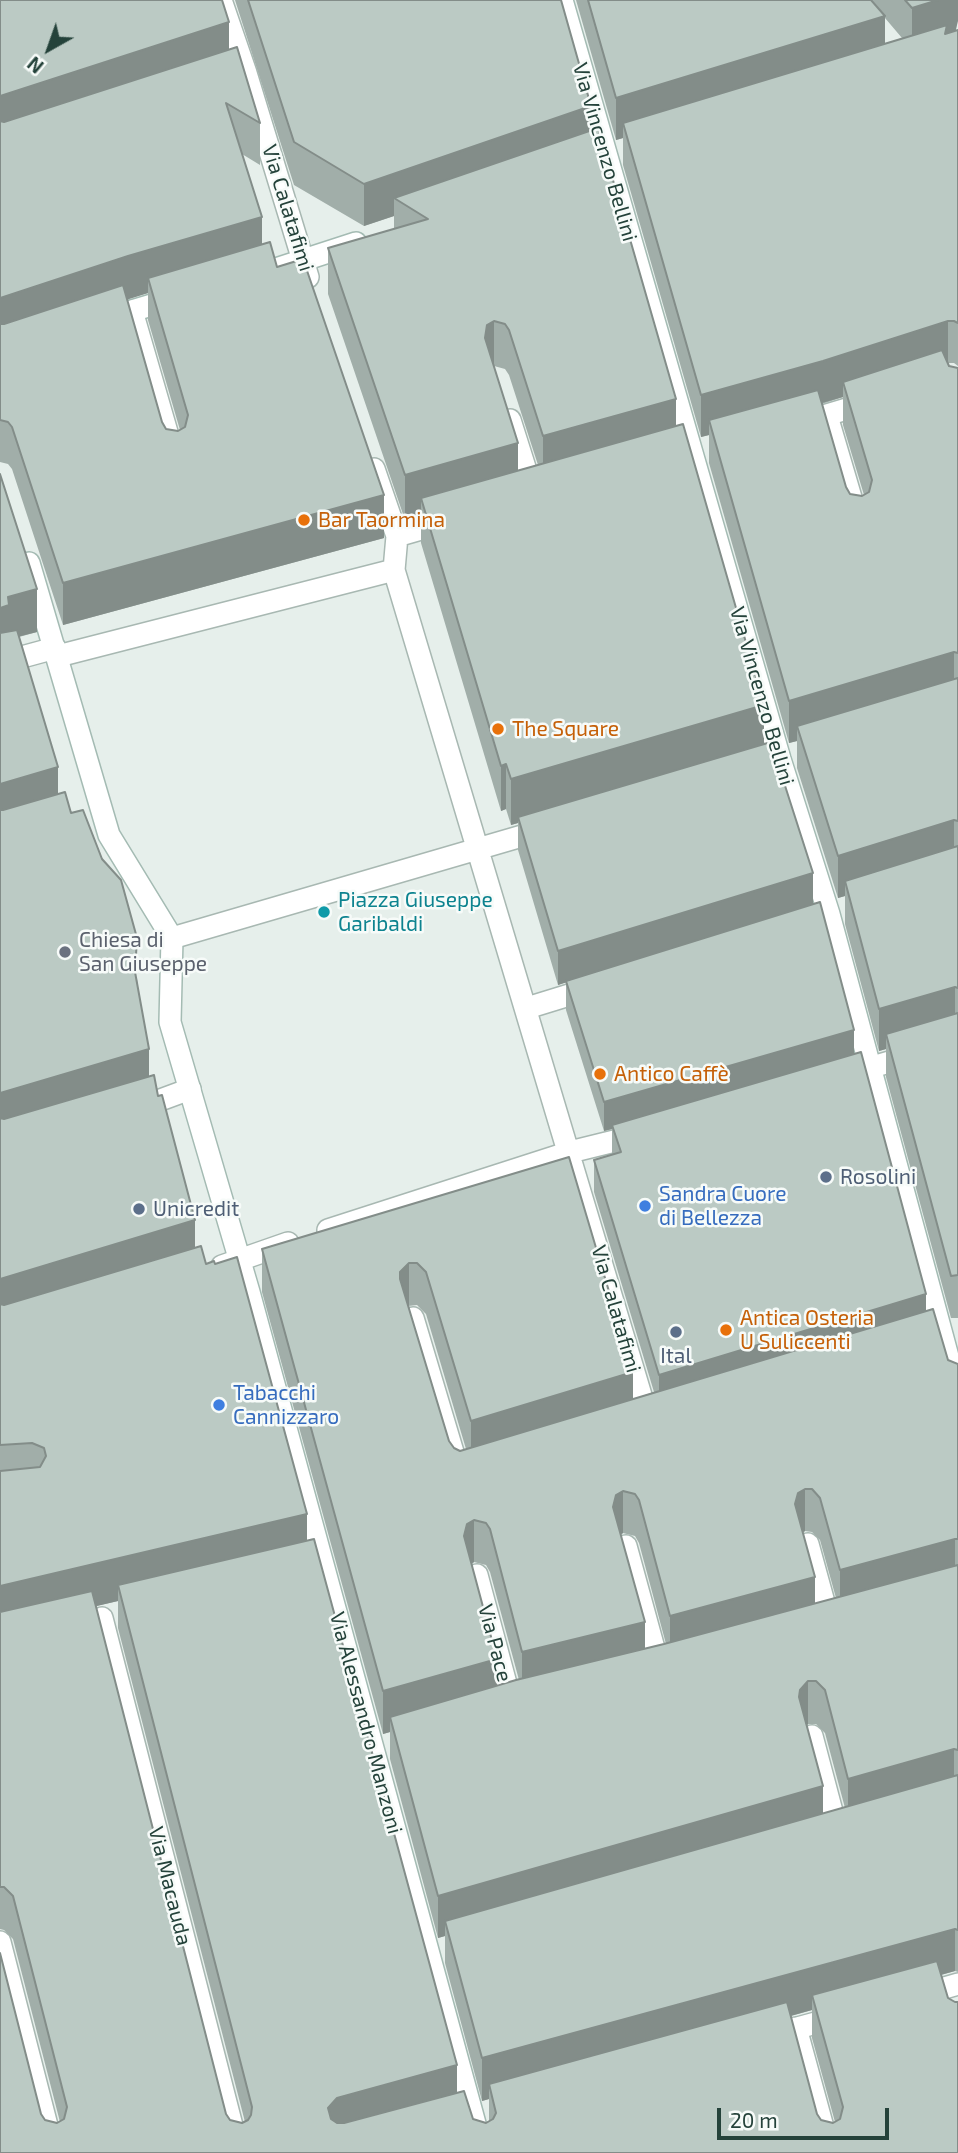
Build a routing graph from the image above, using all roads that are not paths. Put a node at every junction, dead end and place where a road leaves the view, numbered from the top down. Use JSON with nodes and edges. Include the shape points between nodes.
{"nodes":[{"id":1,"x":221,"y":0,"type":"edge"},
{"id":2,"x":562,"y":0,"type":"edge"},
{"id":3,"x":246,"y":73,"type":"junction"},
{"id":4,"x":220,"y":81,"type":"edge"},
{"id":5,"x":633,"y":149,"type":"edge"},
{"id":6,"x":600,"y":159,"type":"junction"},
{"id":7,"x":369,"y":239,"type":"edge"},
{"id":8,"x":303,"y":261,"type":"junction"},
{"id":9,"x":250,"y":276,"type":"edge"},
{"id":10,"x":198,"y":292,"type":"edge"},
{"id":11,"x":317,"y":301,"type":"edge"},
{"id":12,"x":132,"y":311,"type":"junction"},
{"id":13,"x":92,"y":324,"type":"edge"},
{"id":14,"x":889,"y":396,"type":"edge"},
{"id":15,"x":505,"y":405,"type":"edge"},
{"id":16,"x":827,"y":416,"type":"junction"},
{"id":17,"x":778,"y":429,"type":"edge"},
{"id":18,"x":366,"y":444,"type":"edge"},
{"id":19,"x":716,"y":446,"type":"edge"},
{"id":20,"x":685,"y":455,"type":"junction"},
{"id":21,"x":175,"y":461,"type":"edge"},
{"id":22,"x":510,"y":505,"type":"edge"},
{"id":23,"x":472,"y":515,"type":"edge"},
{"id":24,"x":859,"y":526,"type":"edge"},
{"id":25,"x":397,"y":536,"type":"junction"},
{"id":26,"x":21,"y":538,"type":"edge"},
{"id":27,"x":394,"y":570,"type":"junction"},
{"id":28,"x":54,"y":644,"type":"junction"},
{"id":29,"x":0,"y":663,"type":"edge"},
{"id":30,"x":805,"y":751,"type":"edge"},
{"id":31,"x":780,"y":759,"type":"junction"},
{"id":32,"x":754,"y":766,"type":"edge"},
{"id":33,"x":102,"y":808,"type":"junction"},
{"id":34,"x":77,"y":816,"type":"edge"},
{"id":35,"x":562,"y":824,"type":"edge"},
{"id":36,"x":479,"y":849,"type":"junction"},
{"id":37,"x":855,"y":906,"type":"edge"},
{"id":38,"x":822,"y":916,"type":"junction"},
{"id":39,"x":172,"y":938,"type":"junction"},
{"id":40,"x":615,"y":981,"type":"edge"},
{"id":41,"x":527,"y":1008,"type":"junction"},
{"id":42,"x":958,"y":1042,"type":"edge"},
{"id":43,"x":872,"y":1067,"type":"junction"},
{"id":44,"x":832,"y":1079,"type":"edge"},
{"id":45,"x":190,"y":1089,"type":"junction"},
{"id":46,"x":116,"y":1115,"type":"edge"},
{"id":47,"x":660,"y":1129,"type":"edge"},
{"id":48,"x":570,"y":1152,"type":"junction"},
{"id":49,"x":239,"y":1258,"type":"junction"},
{"id":50,"x":202,"y":1275,"type":"edge"},
{"id":51,"x":413,"y":1318,"type":"edge"},
{"id":52,"x":943,"y":1334,"type":"edge"},
{"id":53,"x":958,"y":1394,"type":"edge"},
{"id":54,"x":625,"y":1431,"type":"edge"},
{"id":55,"x":468,"y":1478,"type":"edge"},
{"id":56,"x":808,"y":1544,"type":"edge"},
{"id":57,"x":626,"y":1546,"type":"edge"},
{"id":58,"x":323,"y":1566,"type":"junction"},
{"id":59,"x":297,"y":1572,"type":"edge"},
{"id":60,"x":477,"y":1576,"type":"edge"},
{"id":61,"x":128,"y":1612,"type":"edge"},
{"id":62,"x":102,"y":1618,"type":"junction"},
{"id":63,"x":856,"y":1621,"type":"edge"},
{"id":64,"x":76,"y":1624,"type":"edge"},
{"id":65,"x":661,"y":1674,"type":"edge"},
{"id":66,"x":488,"y":1717,"type":"edge"},
{"id":67,"x":811,"y":1736,"type":"edge"},
{"id":68,"x":399,"y":1743,"type":"edge"},
{"id":69,"x":374,"y":1750,"type":"junction"},
{"id":70,"x":839,"y":1838,"type":"edge"},
{"id":71,"x":2,"y":1956,"type":"edge"},
{"id":72,"x":952,"y":1986,"type":"edge"},
{"id":73,"x":896,"y":2001,"type":"edge"},
{"id":74,"x":952,"y":2010,"type":"edge"},
{"id":75,"x":859,"y":2011,"type":"edge"},
{"id":76,"x":796,"y":2028,"type":"junction"},
{"id":77,"x":743,"y":2043,"type":"edge"},
{"id":78,"x":480,"y":2115,"type":"junction"},
{"id":79,"x":447,"y":2124,"type":"edge"},
{"id":80,"x":54,"y":2153,"type":"edge"},
{"id":81,"x":239,"y":2153,"type":"edge"},
{"id":82,"x":484,"y":2153,"type":"edge"},
{"id":83,"x":830,"y":2153,"type":"edge"}],
"edges":[{"from":1,"to":3,"type":"street","name":"Via Calatafimi"},
{"from":2,"to":6,"type":"street","name":"Via Vincenzo Bellini"},
{"from":3,"to":4,"type":"street"},
{"from":3,"to":8,"type":"street","name":"Via Calatafimi"},
{"from":5,"to":6,"type":"street"},
{"from":6,"to":20,"type":"street","name":"Via Vincenzo Bellini"},
{"from":7,"to":8,"type":"street"},
{"from":8,"to":9,"type":"street"},
{"from":8,"to":11,"type":"street","name":"Via Calatafimi"},
{"from":10,"to":12,"type":"street"},
{"from":12,"to":13,"type":"street"},
{"from":12,"to":21,"type":"street"},
{"from":14,"to":16,"type":"street"},
{"from":15,"to":22,"type":"street","via":[[541,496]]},
{"from":16,"to":17,"type":"street"},
{"from":16,"to":24,"type":"street"},
{"from":18,"to":25,"type":"street"},
{"from":19,"to":20,"type":"street"},
{"from":20,"to":31,"type":"street","name":"Via Vincenzo Bellini"},
{"from":23,"to":25,"type":"street"},
{"from":25,"to":27,"type":"street"},
{"from":26,"to":28,"type":"street"},
{"from":27,"to":28,"type":"street"},
{"from":27,"to":36,"type":"street","name":"Via Calatafimi"},
{"from":28,"to":29,"type":"street"},
{"from":28,"to":33,"type":"street"},
{"from":30,"to":31,"type":"street"},
{"from":31,"to":32,"type":"street"},
{"from":31,"to":38,"type":"street","name":"Via Vincenzo Bellini"},
{"from":33,"to":34,"type":"street"},
{"from":33,"to":39,"type":"street","via":[[109,835]]},
{"from":35,"to":36,"type":"street"},
{"from":36,"to":39,"type":"street"},
{"from":36,"to":41,"type":"street","name":"Via Calatafimi"},
{"from":37,"to":38,"type":"street"},
{"from":38,"to":43,"type":"street","name":"Via Vincenzo Bellini"},
{"from":39,"to":45,"type":"street","name":"Via Alessandro Manzoni","via":[[170,1022]]},
{"from":40,"to":41,"type":"street"},
{"from":41,"to":48,"type":"street","name":"Via Calatafimi"},
{"from":42,"to":43,"type":"street"},
{"from":43,"to":44,"type":"street"},
{"from":43,"to":52,"type":"street","name":"Via Vincenzo Bellini"},
{"from":45,"to":46,"type":"street"},
{"from":45,"to":49,"type":"street","name":"Via Alessandro Manzoni"},
{"from":47,"to":48,"type":"street"},
{"from":48,"to":49,"type":"street"},
{"from":48,"to":54,"type":"street","name":"Via Calatafimi","via":[[657,1422]]},
{"from":49,"to":50,"type":"street"},
{"from":49,"to":58,"type":"street","name":"Via Alessandro Manzoni"},
{"from":51,"to":55,"type":"street"},
{"from":52,"to":53,"type":"street","name":"Via Vincenzo Bellini"},
{"from":56,"to":63,"type":"street","via":[[824,1629]]},
{"from":57,"to":65,"type":"street"},
{"from":58,"to":59,"type":"street"},
{"from":58,"to":69,"type":"street","name":"Via Alessandro Manzoni"},
{"from":60,"to":66,"type":"street","name":"Via Pace","via":[[520,1708]]},
{"from":61,"to":62,"type":"street"},
{"from":62,"to":64,"type":"street"},
{"from":62,"to":81,"type":"street","name":"Via Macauda"},
{"from":67,"to":70,"type":"street"},
{"from":68,"to":69,"type":"street"},
{"from":69,"to":78,"type":"street","name":"Via Alessandro Manzoni","via":[[437,1953]]},
{"from":71,"to":80,"type":"street"},
{"from":72,"to":73,"type":"street"},
{"from":72,"to":74,"type":"street"},
{"from":75,"to":76,"type":"street"},
{"from":76,"to":77,"type":"street"},
{"from":76,"to":83,"type":"street"},
{"from":78,"to":79,"type":"street"},
{"from":78,"to":82,"type":"street","name":"Via Alessandro Manzoni"}]}
